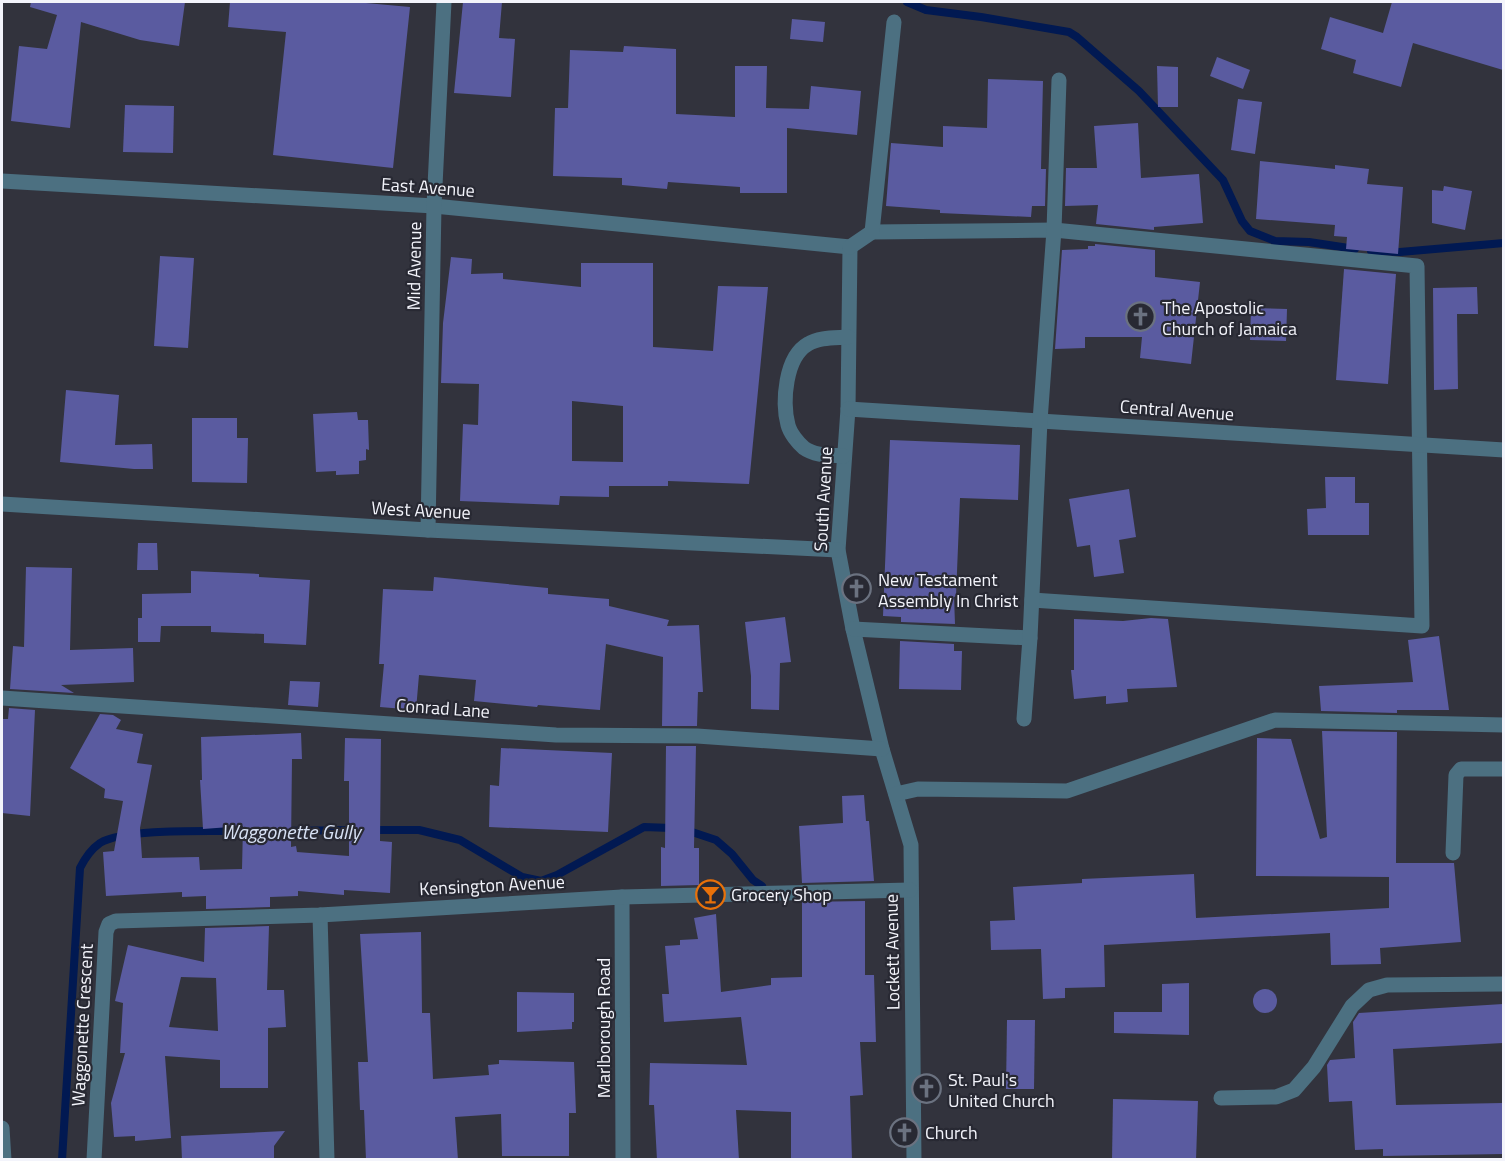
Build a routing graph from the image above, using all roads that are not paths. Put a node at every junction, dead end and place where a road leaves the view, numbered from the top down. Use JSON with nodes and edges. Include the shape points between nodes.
{"nodes":[{"id":1,"x":444,"y":2,"type":"edge"},
{"id":2,"x":894,"y":22,"type":"dead end"},
{"id":3,"x":1059,"y":80,"type":"dead end"},
{"id":4,"x":2,"y":181,"type":"edge"},
{"id":5,"x":434,"y":206,"type":"junction"},
{"id":6,"x":1054,"y":230,"type":"junction"},
{"id":7,"x":872,"y":232,"type":"junction"},
{"id":8,"x":850,"y":247,"type":"junction"},
{"id":9,"x":848,"y":337,"type":"junction"},
{"id":10,"x":848,"y":409,"type":"junction"},
{"id":11,"x":1040,"y":421,"type":"junction"},
{"id":12,"x":1419,"y":445,"type":"junction"},
{"id":13,"x":1503,"y":450,"type":"edge"},
{"id":14,"x":844,"y":456,"type":"junction"},
{"id":15,"x":2,"y":504,"type":"edge"},
{"id":16,"x":428,"y":530,"type":"junction"},
{"id":17,"x":838,"y":550,"type":"junction"},
{"id":18,"x":1032,"y":600,"type":"junction"},
{"id":19,"x":852,"y":629,"type":"junction"},
{"id":20,"x":1030,"y":638,"type":"junction"},
{"id":21,"x":2,"y":698,"type":"edge"},
{"id":22,"x":1024,"y":719,"type":"dead end"},
{"id":23,"x":1503,"y":725,"type":"edge"},
{"id":24,"x":882,"y":749,"type":"junction"},
{"id":25,"x":1503,"y":769,"type":"edge"},
{"id":26,"x":896,"y":794,"type":"junction"},
{"id":27,"x":1453,"y":853,"type":"dead end"},
{"id":28,"x":910,"y":890,"type":"junction"},
{"id":29,"x":622,"y":897,"type":"junction"},
{"id":30,"x":320,"y":915,"type":"junction"},
{"id":31,"x":1503,"y":984,"type":"edge"},
{"id":32,"x":1221,"y":1098,"type":"dead end"},
{"id":33,"x":2,"y":1128,"type":"edge"},
{"id":34,"x":4,"y":1160,"type":"edge"},
{"id":35,"x":94,"y":1160,"type":"edge"},
{"id":36,"x":327,"y":1160,"type":"edge"},
{"id":37,"x":623,"y":1160,"type":"edge"},
{"id":38,"x":914,"y":1160,"type":"edge"}],
"edges":[{"from":1,"to":5,"type":"street","name":"Mid Avenue"},
{"from":2,"to":7,"type":"street"},
{"from":3,"to":6,"type":"street"},
{"from":4,"to":5,"type":"street","name":"East Avenue"},
{"from":5,"to":8,"type":"street","name":"East Avenue"},
{"from":5,"to":16,"type":"street","name":"Mid Avenue"},
{"from":6,"to":7,"type":"street"},
{"from":6,"to":11,"type":"street"},
{"from":6,"to":12,"type":"street","via":[[1417,266]]},
{"from":7,"to":8,"type":"street"},
{"from":8,"to":9,"type":"street","name":"South Avenue"},
{"from":9,"to":10,"type":"street","name":"South Avenue"},
{"from":9,"to":14,"type":"street","via":[[808,343],[798,351],[786,382],[788,427],[796,440],[815,453]]},
{"from":10,"to":11,"type":"street","name":"Central Avenue"},
{"from":10,"to":14,"type":"street","name":"South Avenue"},
{"from":11,"to":12,"type":"street","name":"Central Avenue"},
{"from":11,"to":18,"type":"street"},
{"from":12,"to":13,"type":"street","name":"Central Avenue"},
{"from":12,"to":18,"type":"street","via":[[1422,626]]},
{"from":14,"to":17,"type":"street","name":"South Avenue"},
{"from":15,"to":16,"type":"street","name":"West Avenue"},
{"from":16,"to":17,"type":"street","name":"West Avenue"},
{"from":17,"to":19,"type":"street","name":"South Avenue"},
{"from":18,"to":20,"type":"street"},
{"from":19,"to":20,"type":"street"},
{"from":19,"to":24,"type":"street","name":"South Avenue"},
{"from":20,"to":22,"type":"street"},
{"from":21,"to":24,"type":"street","name":"Conrad Lane","via":[[556,735],[698,736]]},
{"from":23,"to":26,"type":"street","via":[[1275,720],[1067,791],[918,789]]},
{"from":24,"to":26,"type":"street","name":"Lockett Avenue"},
{"from":25,"to":27,"type":"street","via":[[1461,769],[1456,775]]},
{"from":26,"to":28,"type":"street","name":"Lockett Avenue","via":[[911,845]]},
{"from":28,"to":29,"type":"street","name":"Kensington Avenue"},
{"from":28,"to":38,"type":"street","name":"Lockett Avenue"},
{"from":29,"to":30,"type":"street","name":"Kensington Avenue"},
{"from":29,"to":37,"type":"street","name":"Marlborough Road"},
{"from":30,"to":35,"type":"street","name":"Waggonette Crescent","via":[[109,924]]},
{"from":30,"to":36,"type":"street"},
{"from":31,"to":32,"type":"street","via":[[1387,985],[1369,990],[1352,1006],[1314,1067],[1294,1090],[1276,1097]]},
{"from":33,"to":34,"type":"street"}]}
